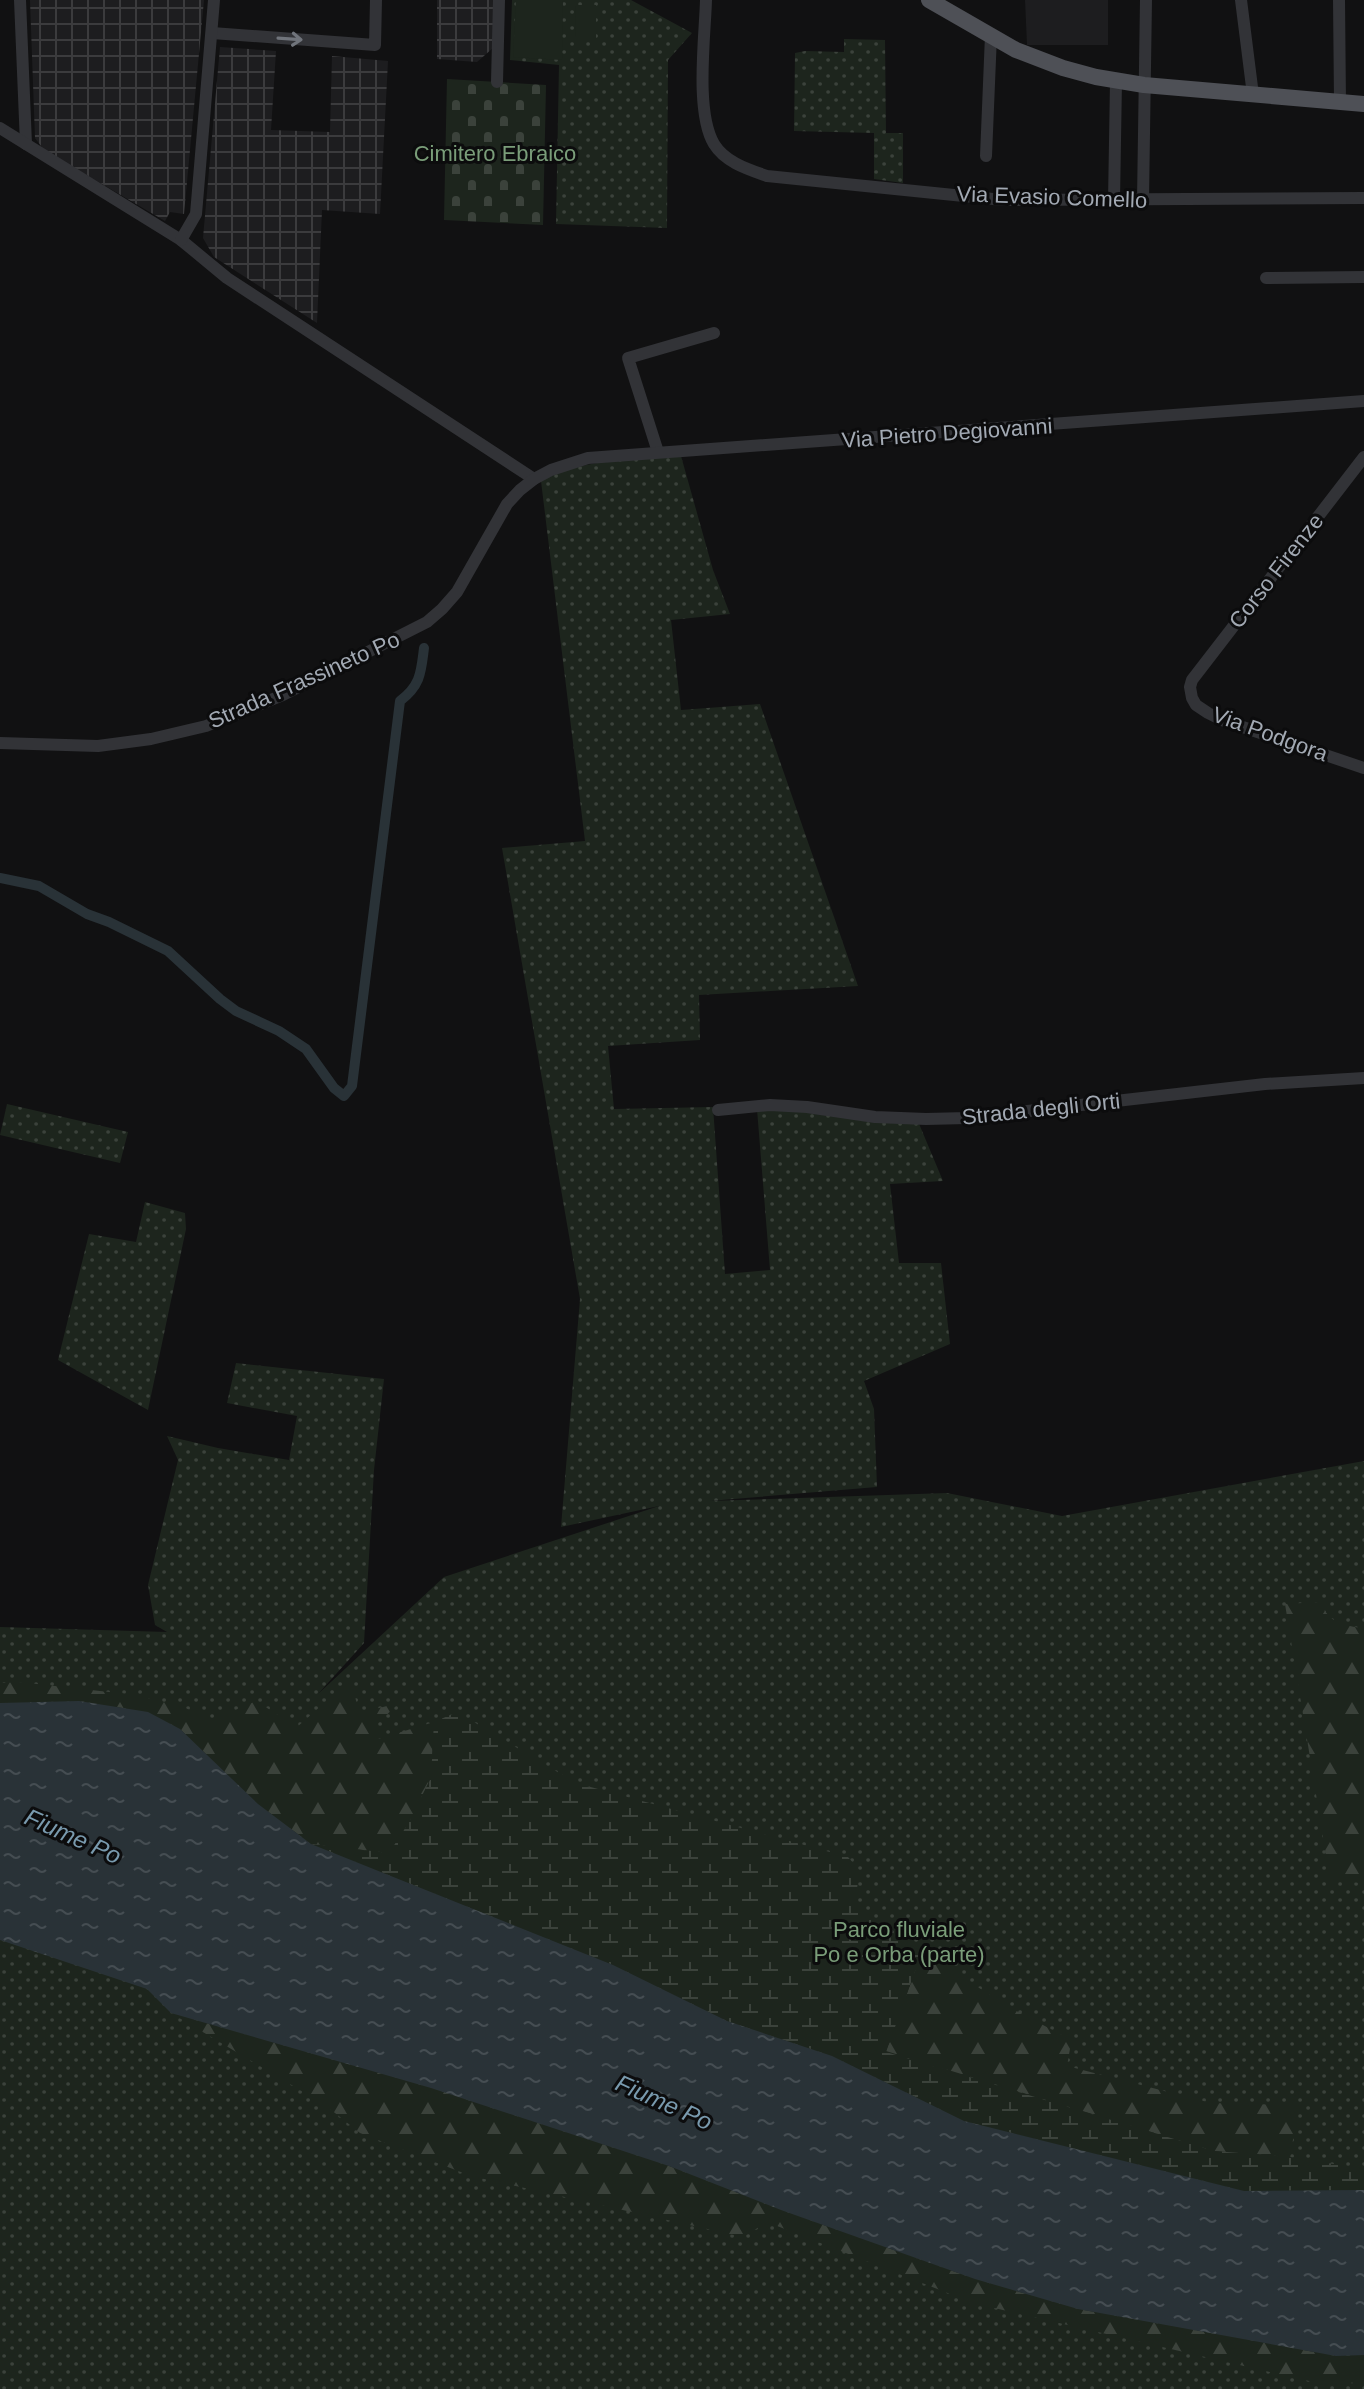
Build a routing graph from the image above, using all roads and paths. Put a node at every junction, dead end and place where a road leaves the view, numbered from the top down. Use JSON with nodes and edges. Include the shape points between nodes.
{"nodes":[{"id":1,"x":20,"y":0,"type":"edge"},
{"id":2,"x":214,"y":0,"type":"edge"},
{"id":3,"x":376,"y":0,"type":"edge"},
{"id":4,"x":499,"y":0,"type":"edge"},
{"id":5,"x":706,"y":0,"type":"edge"},
{"id":6,"x":929,"y":0,"type":"edge"},
{"id":7,"x":1146,"y":0,"type":"edge"},
{"id":8,"x":1241,"y":0,"type":"edge"},
{"id":9,"x":1339,"y":0,"type":"edge"},
{"id":10,"x":212,"y":33,"type":"junction"},
{"id":11,"x":991,"y":35,"type":"junction"},
{"id":12,"x":1116,"y":81,"type":"junction"},
{"id":13,"x":497,"y":82,"type":"dead end"},
{"id":14,"x":1144,"y":85,"type":"junction"},
{"id":15,"x":1253,"y":95,"type":"junction"},
{"id":16,"x":1340,"y":102,"type":"junction"},
{"id":17,"x":1364,"y":104,"type":"edge"},
{"id":18,"x":0,"y":128,"type":"edge"},
{"id":19,"x":26,"y":144,"type":"junction"},
{"id":20,"x":986,"y":156,"type":"dead end"},
{"id":21,"x":1364,"y":198,"type":"edge"},
{"id":22,"x":1143,"y":200,"type":"junction"},
{"id":23,"x":1114,"y":201,"type":"junction"},
{"id":24,"x":181,"y":240,"type":"junction"},
{"id":25,"x":1364,"y":277,"type":"edge"},
{"id":26,"x":1266,"y":278,"type":"dead end"},
{"id":27,"x":714,"y":333,"type":"dead end"},
{"id":28,"x":1364,"y":401,"type":"edge"},
{"id":29,"x":658,"y":452,"type":"junction"},
{"id":30,"x":1364,"y":457,"type":"edge"},
{"id":31,"x":534,"y":479,"type":"junction"},
{"id":32,"x":1190,"y":687,"type":"joint"},
{"id":33,"x":0,"y":743,"type":"edge"},
{"id":34,"x":1364,"y":768,"type":"edge"},
{"id":35,"x":1364,"y":1078,"type":"edge"},
{"id":36,"x":718,"y":1110,"type":"dead end"}],
"edges":[{"from":1,"to":19,"type":"street"},
{"from":2,"to":10,"type":"street"},
{"from":10,"to":3,"type":"street","one_way":true,"via":[[375,45]]},
{"from":4,"to":13,"type":"street"},
{"from":5,"to":23,"type":"street","name":"Via Evasio Comello","via":[[707,130],[715,146],[743,167],[767,176],[1003,200]]},
{"from":6,"to":11,"type":"main road"},
{"from":7,"to":14,"type":"street"},
{"from":8,"to":15,"type":"street"},
{"from":9,"to":16,"type":"street"},
{"from":10,"to":24,"type":"street","via":[[196,214]]},
{"from":11,"to":12,"type":"main road","via":[[1063,68]]},
{"from":11,"to":20,"type":"street"},
{"from":12,"to":14,"type":"main road"},
{"from":12,"to":23,"type":"street"},
{"from":14,"to":15,"type":"main road"},
{"from":14,"to":22,"type":"street"},
{"from":15,"to":16,"type":"main road"},
{"from":16,"to":17,"type":"main road"},
{"from":18,"to":19,"type":"street"},
{"from":19,"to":24,"type":"street"},
{"from":21,"to":22,"type":"street","name":"Via Evasio Comello"},
{"from":22,"to":23,"type":"street","name":"Via Evasio Comello"},
{"from":24,"to":31,"type":"street","via":[[227,278]]},
{"from":25,"to":26,"type":"street"},
{"from":27,"to":29,"type":"street","via":[[628,358]]},
{"from":28,"to":29,"type":"street","name":"Via Pietro Degiovanni"},
{"from":29,"to":31,"type":"street","name":"Via Pietro Degiovanni","via":[[588,458]]},
{"from":30,"to":32,"type":"street","name":"Corso Firenze"},
{"from":31,"to":33,"type":"street","name":"Strada Frassineto Po","via":[[507,504],[442,609],[391,642],[283,695],[174,735],[98,746]]},
{"from":32,"to":34,"type":"street","name":"Via Podgora","via":[[1196,705],[1222,720]]},
{"from":35,"to":36,"type":"street","name":"Strada degli Orti","via":[[967,1118],[875,1117],[770,1105]]}]}
